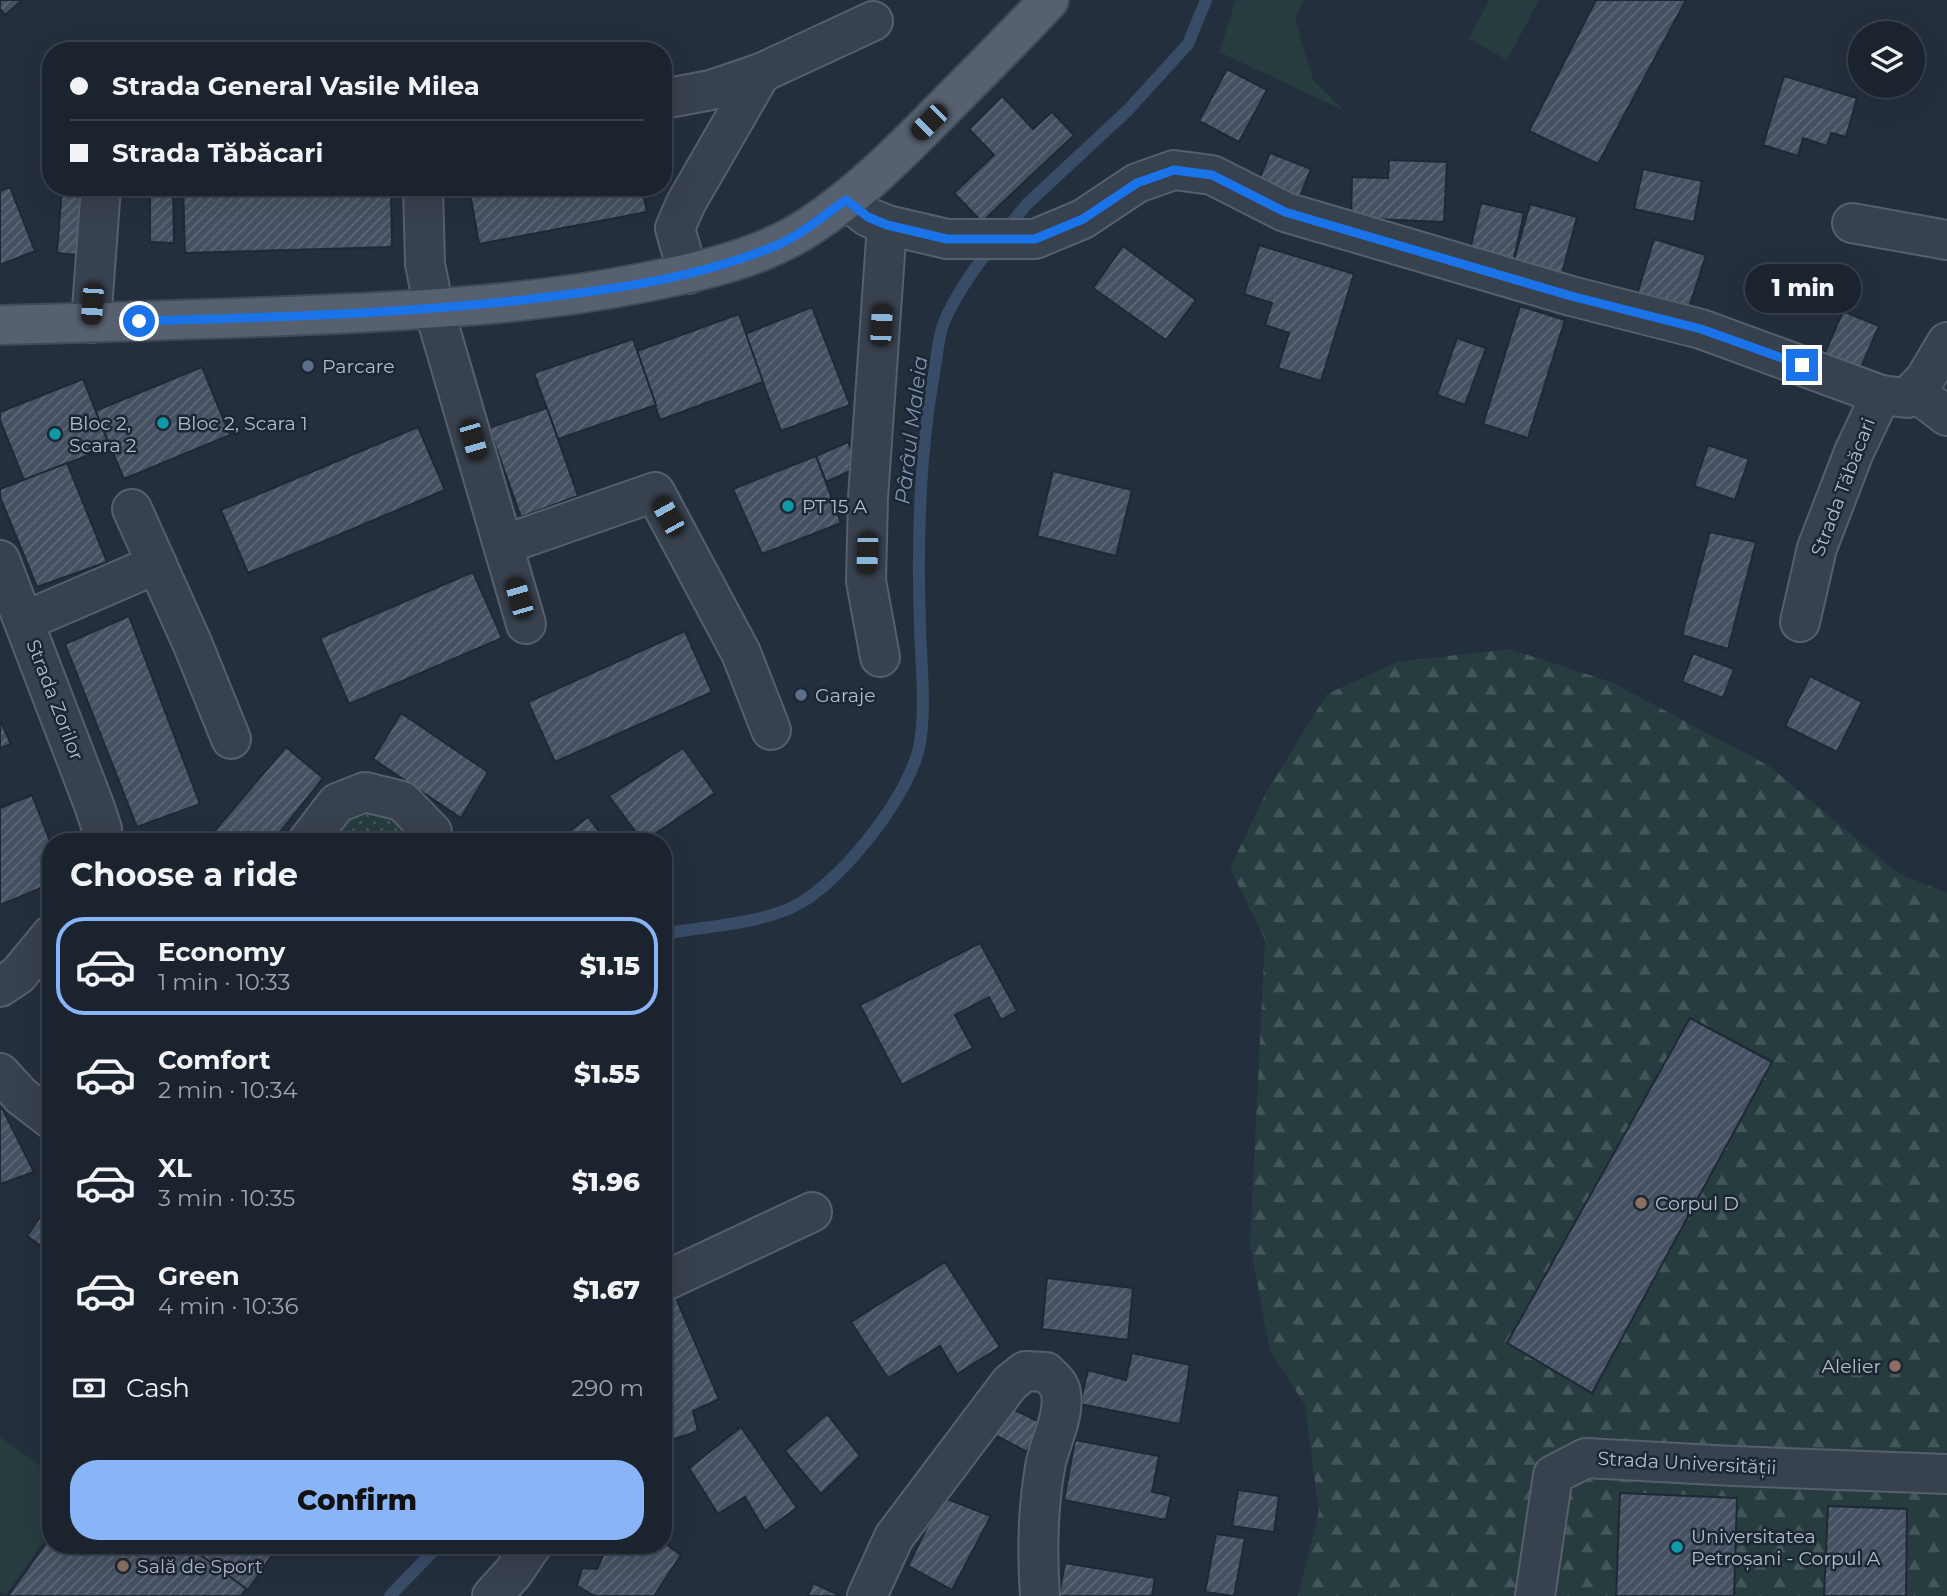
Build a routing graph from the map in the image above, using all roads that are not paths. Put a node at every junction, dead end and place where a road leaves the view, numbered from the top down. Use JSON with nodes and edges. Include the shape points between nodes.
{"nodes":[{"id":1,"x":1049,"y":0,"type":"edge"},
{"id":2,"x":873,"y":21,"type":"dead end"},
{"id":3,"x":761,"y":73,"type":"junction"},
{"id":4,"x":672,"y":97,"type":"edge"},
{"id":5,"x":100,"y":196,"type":"edge"},
{"id":6,"x":424,"y":196,"type":"edge"},
{"id":7,"x":846,"y":200,"type":"junction"},
{"id":8,"x":1852,"y":223,"type":"dead end"},
{"id":9,"x":887,"y":225,"type":"junction"},
{"id":10,"x":1947,"y":240,"type":"edge"},
{"id":11,"x":688,"y":274,"type":"junction"},
{"id":12,"x":434,"y":309,"type":"junction"},
{"id":13,"x":90,"y":323,"type":"junction"},
{"id":14,"x":0,"y":325,"type":"edge"},
{"id":15,"x":1947,"y":342,"type":"edge"},
{"id":16,"x":1898,"y":393,"type":"junction"},
{"id":17,"x":1947,"y":416,"type":"edge"},
{"id":18,"x":132,"y":509,"type":"dead end"},
{"id":19,"x":503,"y":545,"type":"junction"},
{"id":20,"x":0,"y":560,"type":"edge"},
{"id":21,"x":157,"y":564,"type":"junction"},
{"id":22,"x":25,"y":621,"type":"junction"},
{"id":23,"x":1800,"y":622,"type":"dead end"},
{"id":24,"x":526,"y":624,"type":"dead end"},
{"id":25,"x":880,"y":657,"type":"dead end"},
{"id":26,"x":771,"y":730,"type":"dead end"},
{"id":27,"x":231,"y":739,"type":"dead end"},
{"id":28,"x":102,"y":833,"type":"edge"},
{"id":29,"x":314,"y":833,"type":"edge"},
{"id":30,"x":432,"y":833,"type":"edge"},
{"id":31,"x":42,"y":946,"type":"edge"},
{"id":32,"x":0,"y":987,"type":"edge"},
{"id":33,"x":0,"y":1073,"type":"edge"},
{"id":34,"x":42,"y":1112,"type":"edge"},
{"id":35,"x":812,"y":1212,"type":"dead end"},
{"id":36,"x":672,"y":1278,"type":"edge"},
{"id":37,"x":1947,"y":1474,"type":"edge"},
{"id":38,"x":526,"y":1554,"type":"edge"},
{"id":39,"x":492,"y":1596,"type":"edge"},
{"id":40,"x":867,"y":1596,"type":"edge"},
{"id":41,"x":1040,"y":1596,"type":"edge"},
{"id":42,"x":1535,"y":1596,"type":"edge"}],
"edges":[{"from":1,"to":7,"type":"main road","via":[[891,161]]},
{"from":2,"to":3,"type":"street"},
{"from":3,"to":4,"type":"street"},
{"from":3,"to":11,"type":"street","via":[[675,228]]},
{"from":5,"to":13,"type":"street"},
{"from":6,"to":12,"type":"street","via":[[425,264]]},
{"from":7,"to":9,"type":"street","name":"Strada Tăbăcari"},
{"from":7,"to":11,"type":"main road","via":[[776,245]]},
{"from":8,"to":10,"type":"street"},
{"from":9,"to":16,"type":"street","name":"Strada Tăbăcari","via":[[947,239],[1035,239],[1083,219],[1137,183],[1174,170],[1212,175],[1285,212],[1701,329]]},
{"from":9,"to":25,"type":"street","via":[[866,581]]},
{"from":11,"to":12,"type":"main road","via":[[600,291]]},
{"from":12,"to":13,"type":"main road"},
{"from":12,"to":19,"type":"street"},
{"from":13,"to":14,"type":"main road"},
{"from":15,"to":16,"type":"street","name":"Strada Tăbăcari","via":[[1925,379]]},
{"from":16,"to":17,"type":"street","name":"Strada Tăbăcari"},
{"from":16,"to":23,"type":"street","name":"Strada Tăbăcari","via":[[1854,452],[1817,548]]},
{"from":18,"to":21,"type":"street"},
{"from":19,"to":24,"type":"street"},
{"from":19,"to":26,"type":"street","via":[[655,492],[741,653]]},
{"from":20,"to":22,"type":"street","name":"Strada Zorilor"},
{"from":21,"to":22,"type":"street"},
{"from":21,"to":27,"type":"street"},
{"from":22,"to":28,"type":"street","name":"Strada Zorilor"},
{"from":29,"to":30,"type":"street","via":[[337,803],[365,792],[402,801]]},
{"from":31,"to":32,"type":"street","via":[[18,975]]},
{"from":33,"to":34,"type":"street"},
{"from":35,"to":36,"type":"street"},
{"from":37,"to":42,"type":"street","name":"Strada Universității","via":[[1586,1458],[1553,1475]]},
{"from":38,"to":39,"type":"street"},
{"from":40,"to":41,"type":"street","via":[[894,1537],[1010,1383],[1025,1371],[1046,1372],[1061,1394],[1041,1487]]}]}
